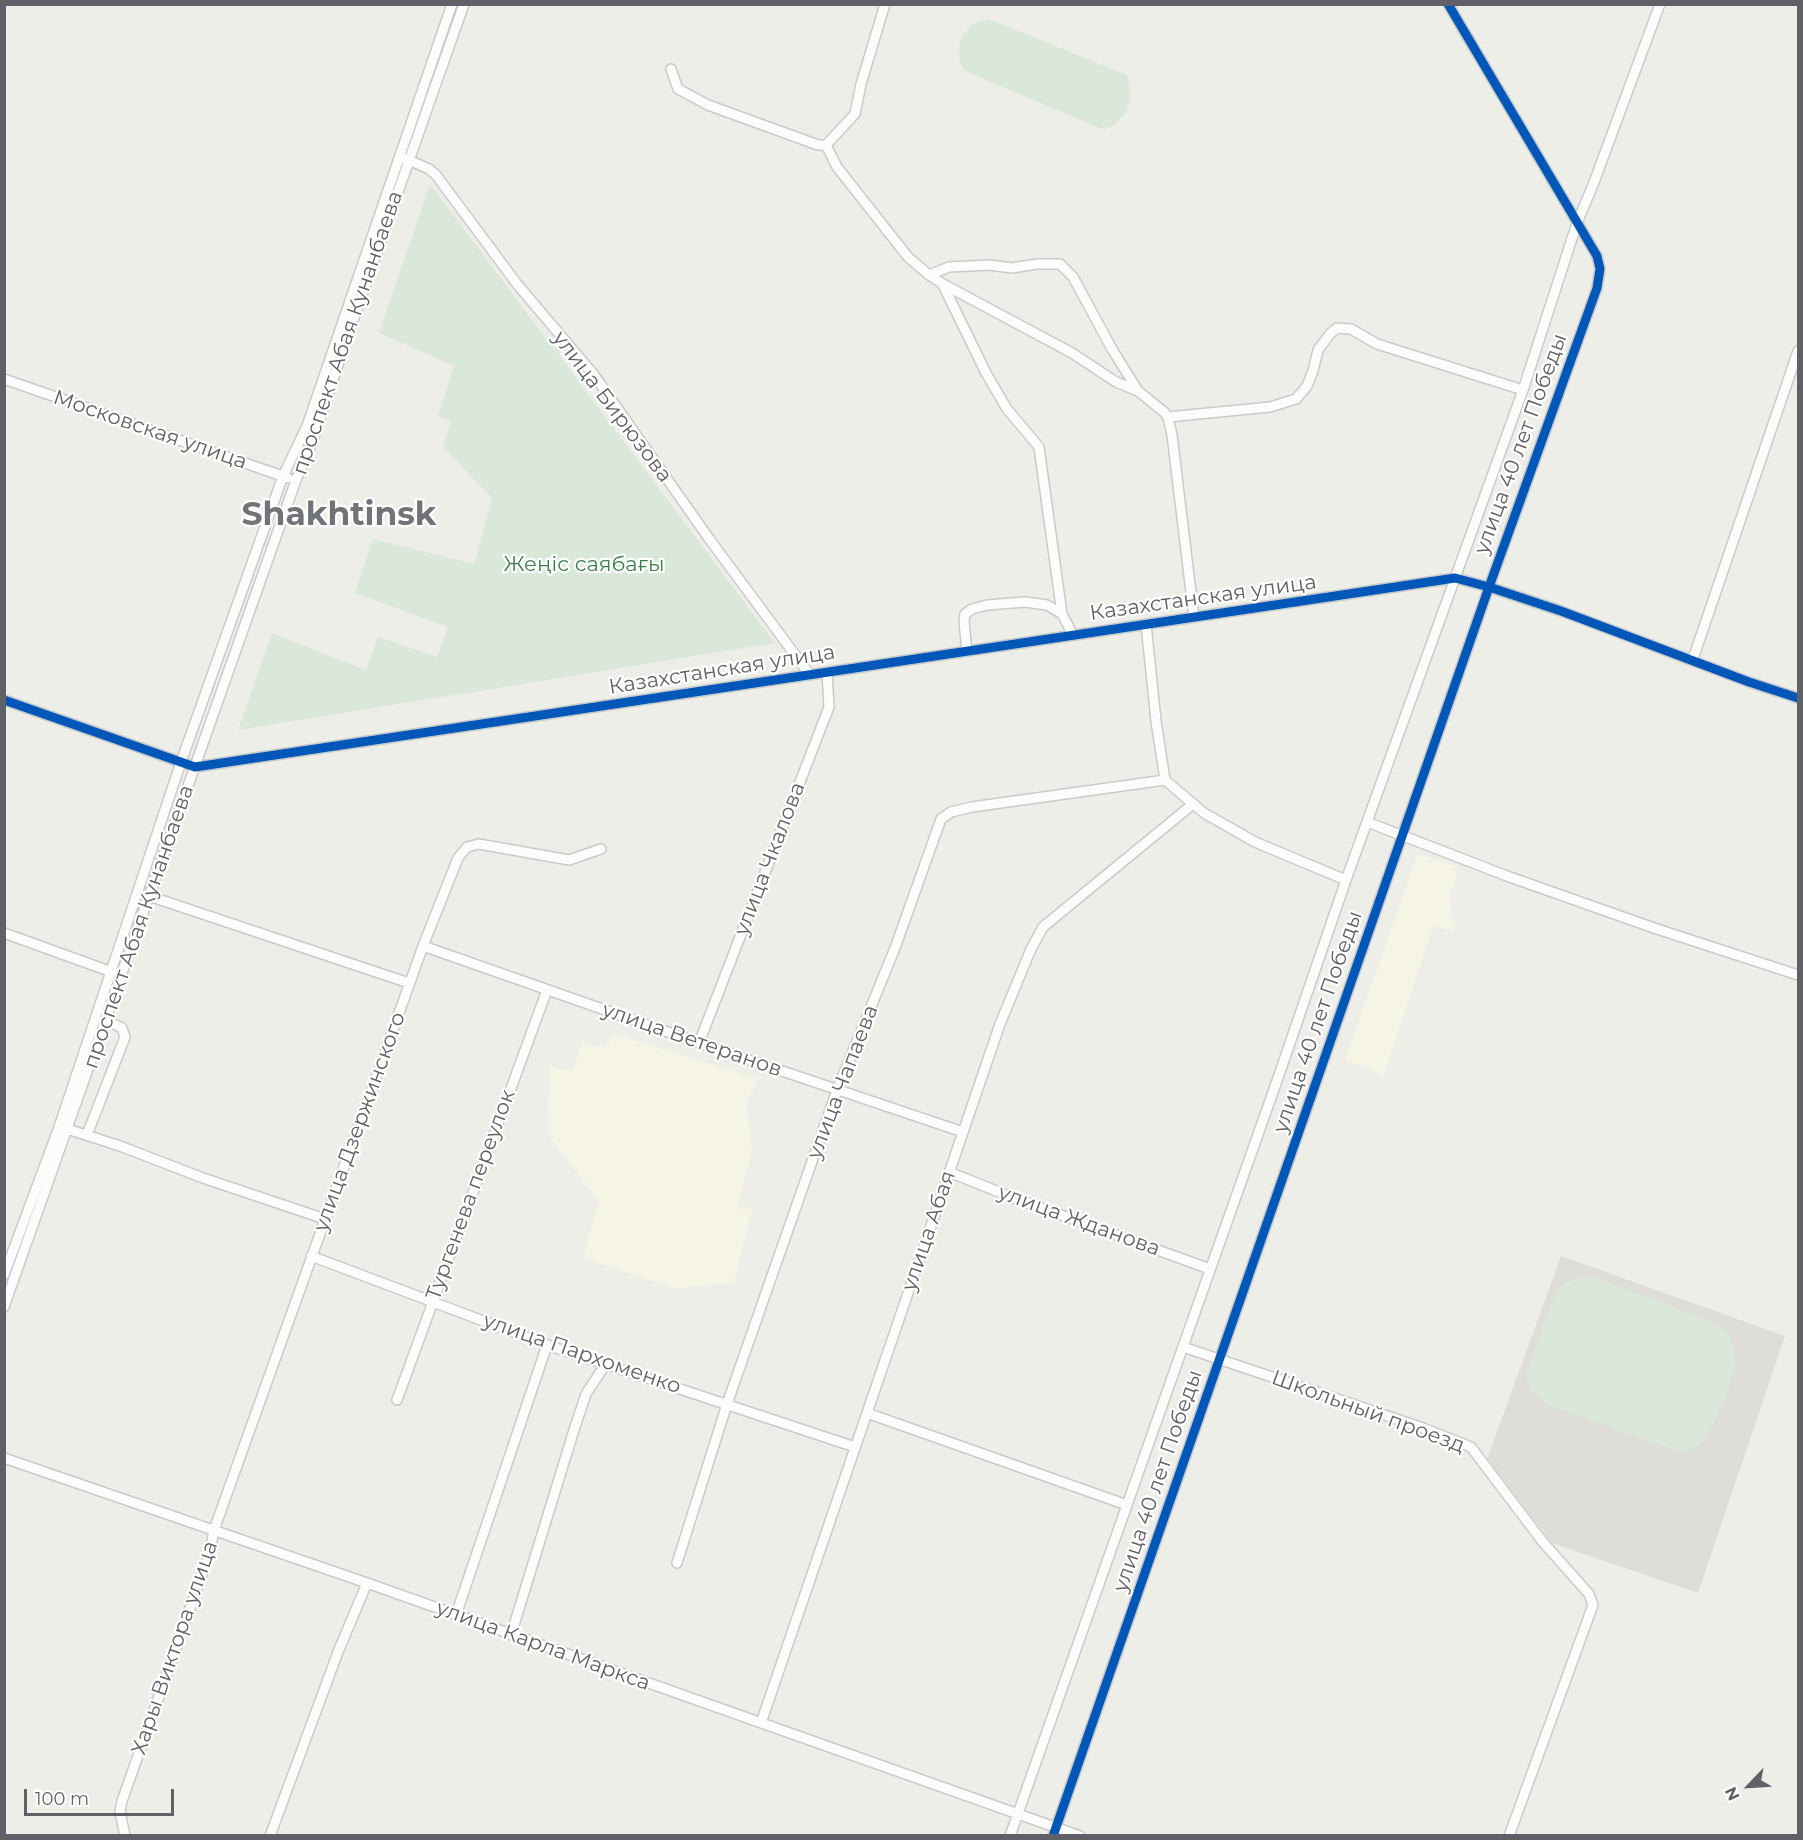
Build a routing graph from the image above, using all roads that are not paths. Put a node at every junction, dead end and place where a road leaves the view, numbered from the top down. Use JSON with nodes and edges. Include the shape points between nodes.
{"nodes":[{"id":1,"x":452,"y":4,"type":"edge"},
{"id":2,"x":464,"y":4,"type":"edge"},
{"id":3,"x":885,"y":4,"type":"edge"},
{"id":4,"x":1449,"y":4,"type":"edge"},
{"id":5,"x":1660,"y":4,"type":"edge"},
{"id":6,"x":671,"y":69,"type":"dead end"},
{"id":7,"x":826,"y":145,"type":"junction"},
{"id":8,"x":399,"y":156,"type":"junction"},
{"id":9,"x":409,"y":160,"type":"junction"},
{"id":10,"x":1577,"y":223,"type":"junction"},
{"id":11,"x":929,"y":275,"type":"junction"},
{"id":12,"x":943,"y":284,"type":"junction"},
{"id":13,"x":1798,"y":351,"type":"edge"},
{"id":14,"x":4,"y":379,"type":"edge"},
{"id":15,"x":1523,"y":390,"type":"junction"},
{"id":16,"x":1138,"y":391,"type":"junction"},
{"id":17,"x":1168,"y":417,"type":"junction"},
{"id":18,"x":283,"y":476,"type":"junction"},
{"id":19,"x":296,"y":480,"type":"junction"},
{"id":20,"x":1455,"y":578,"type":"junction"},
{"id":21,"x":1489,"y":587,"type":"junction"},
{"id":22,"x":1062,"y":614,"type":"junction"},
{"id":23,"x":1194,"y":617,"type":"junction"},
{"id":24,"x":1146,"y":624,"type":"junction"},
{"id":25,"x":1072,"y":635,"type":"junction"},
{"id":26,"x":967,"y":651,"type":"junction"},
{"id":27,"x":1693,"y":659,"type":"junction"},
{"id":28,"x":827,"y":672,"type":"junction"},
{"id":29,"x":810,"y":675,"type":"junction"},
{"id":30,"x":1798,"y":698,"type":"edge"},
{"id":31,"x":4,"y":700,"type":"edge"},
{"id":32,"x":181,"y":762,"type":"junction"},
{"id":33,"x":195,"y":767,"type":"junction"},
{"id":34,"x":1165,"y":780,"type":"junction"},
{"id":35,"x":1193,"y":804,"type":"junction"},
{"id":36,"x":1367,"y":822,"type":"junction"},
{"id":37,"x":1402,"y":836,"type":"junction"},
{"id":38,"x":601,"y":849,"type":"dead end"},
{"id":39,"x":1346,"y":880,"type":"junction"},
{"id":40,"x":149,"y":897,"type":"junction"},
{"id":41,"x":4,"y":933,"type":"edge"},
{"id":42,"x":423,"y":946,"type":"junction"},
{"id":43,"x":112,"y":972,"type":"junction"},
{"id":44,"x":1798,"y":975,"type":"edge"},
{"id":45,"x":409,"y":983,"type":"junction"},
{"id":46,"x":547,"y":990,"type":"junction"},
{"id":47,"x":106,"y":1020,"type":"junction"},
{"id":48,"x":699,"y":1043,"type":"junction"},
{"id":49,"x":837,"y":1090,"type":"junction"},
{"id":50,"x":63,"y":1128,"type":"junction"},
{"id":51,"x":963,"y":1131,"type":"junction"},
{"id":52,"x":87,"y":1135,"type":"junction"},
{"id":53,"x":949,"y":1172,"type":"junction"},
{"id":54,"x":325,"y":1219,"type":"junction"},
{"id":55,"x":311,"y":1256,"type":"junction"},
{"id":56,"x":1210,"y":1269,"type":"junction"},
{"id":57,"x":4,"y":1275,"type":"edge"},
{"id":58,"x":432,"y":1301,"type":"junction"},
{"id":59,"x":4,"y":1307,"type":"edge"},
{"id":60,"x":547,"y":1345,"type":"junction"},
{"id":61,"x":1183,"y":1347,"type":"junction"},
{"id":62,"x":1219,"y":1360,"type":"junction"},
{"id":63,"x":605,"y":1365,"type":"junction"},
{"id":64,"x":397,"y":1400,"type":"dead end"},
{"id":65,"x":728,"y":1404,"type":"junction"},
{"id":66,"x":867,"y":1413,"type":"junction"},
{"id":67,"x":855,"y":1447,"type":"junction"},
{"id":68,"x":4,"y":1458,"type":"edge"},
{"id":69,"x":1127,"y":1505,"type":"junction"},
{"id":70,"x":214,"y":1530,"type":"junction"},
{"id":71,"x":677,"y":1563,"type":"dead end"},
{"id":72,"x":367,"y":1583,"type":"junction"},
{"id":73,"x":456,"y":1615,"type":"junction"},
{"id":74,"x":511,"y":1635,"type":"junction"},
{"id":75,"x":761,"y":1723,"type":"junction"},
{"id":76,"x":1017,"y":1814,"type":"junction"},
{"id":77,"x":1054,"y":1831,"type":"edge"},
{"id":78,"x":124,"y":1836,"type":"edge"},
{"id":79,"x":270,"y":1836,"type":"edge"},
{"id":80,"x":1010,"y":1836,"type":"edge"},
{"id":81,"x":1080,"y":1836,"type":"edge"},
{"id":82,"x":1509,"y":1836,"type":"edge"}],
"edges":[{"from":1,"to":8,"type":"street","name":"проспект Абая Кунанбаева"},
{"from":2,"to":9,"type":"street","name":"проспект Абая Кунанбаева"},
{"from":3,"to":7,"type":"street","via":[[855,114]]},
{"from":4,"to":10,"type":"street"},
{"from":5,"to":10,"type":"street","name":"улица 40 лет Победы"},
{"from":6,"to":7,"type":"street","via":[[678,88],[708,105]]},
{"from":7,"to":11,"type":"street","via":[[837,167],[908,257]]},
{"from":8,"to":9,"type":"street","name":"улица Бирюзова"},
{"from":8,"to":18,"type":"street","name":"проспект Абая Кунанбаева","via":[[307,426]]},
{"from":9,"to":19,"type":"street","name":"проспект Абая Кунанбаева","via":[[314,440]]},
{"from":9,"to":29,"type":"street","name":"улица Бирюзова","via":[[436,175],[517,284],[594,375]]},
{"from":10,"to":15,"type":"street","name":"улица 40 лет Победы"},
{"from":10,"to":21,"type":"street","name":"улица 40 лет Победы","via":[[1597,256],[1597,288]]},
{"from":11,"to":12,"type":"street"},
{"from":11,"to":16,"type":"street","via":[[949,267],[1060,264],[1072,277]]},
{"from":12,"to":16,"type":"street"},
{"from":12,"to":22,"type":"street","via":[[1007,410],[1039,447]]},
{"from":13,"to":27,"type":"street"},
{"from":14,"to":18,"type":"street","name":"Московская улица"},
{"from":15,"to":17,"type":"street","via":[[1377,344],[1351,329],[1337,328],[1318,350],[1307,386],[1296,399],[1270,407]]},
{"from":15,"to":20,"type":"street","name":"улица 40 лет Победы"},
{"from":16,"to":17,"type":"street"},
{"from":17,"to":23,"type":"street"},
{"from":18,"to":19,"type":"street","name":"Московская улица"},
{"from":18,"to":32,"type":"street","name":"проспект Абая Кунанбаева"},
{"from":19,"to":33,"type":"street","name":"проспект Абая Кунанбаева"},
{"from":20,"to":21,"type":"street"},
{"from":20,"to":23,"type":"street","name":"Казахстанская улица"},
{"from":20,"to":36,"type":"street","name":"улица 40 лет Победы"},
{"from":21,"to":27,"type":"street"},
{"from":21,"to":37,"type":"street","name":"улица 40 лет Победы"},
{"from":22,"to":25,"type":"street"},
{"from":22,"to":26,"type":"street","via":[[1047,605],[1025,602],[972,609],[965,614],[964,622]]},
{"from":23,"to":24,"type":"street","name":"Казахстанская улица"},
{"from":24,"to":25,"type":"street","name":"Казахстанская улица"},
{"from":24,"to":34,"type":"street"},
{"from":25,"to":26,"type":"street","name":"Казахстанская улица"},
{"from":26,"to":28,"type":"street","name":"Казахстанская улица"},
{"from":27,"to":30,"type":"street"},
{"from":28,"to":29,"type":"street","name":"Казахстанская улица"},
{"from":28,"to":48,"type":"street","name":"улица Чкалова","via":[[829,707]]},
{"from":29,"to":33,"type":"street","name":"Казахстанская улица"},
{"from":31,"to":32,"type":"street","name":"Казахстанская улица"},
{"from":32,"to":33,"type":"street","name":"Казахстанская улица"},
{"from":32,"to":43,"type":"street","name":"проспект Абая Кунанбаева"},
{"from":33,"to":40,"type":"street","name":"проспект Абая Кунанбаева"},
{"from":34,"to":35,"type":"street"},
{"from":34,"to":49,"type":"street","name":"улица Чапаева","via":[[972,807],[941,819],[895,948]]},
{"from":35,"to":39,"type":"street","via":[[1255,842]]},
{"from":35,"to":51,"type":"street","name":"улица Абая","via":[[1043,927],[1000,1024]]},
{"from":36,"to":37,"type":"street"},
{"from":36,"to":39,"type":"street","name":"улица 40 лет Победы"},
{"from":37,"to":44,"type":"street","via":[[1631,920]]},
{"from":37,"to":62,"type":"street","name":"улица 40 лет Победы"},
{"from":38,"to":42,"type":"street","name":"улица Дзержинского","via":[[569,860],[479,844],[467,847],[458,858]]},
{"from":39,"to":56,"type":"street","name":"улица 40 лет Победы"},
{"from":40,"to":45,"type":"street"},
{"from":40,"to":47,"type":"street","name":"проспект Абая Кунанбаева"},
{"from":41,"to":43,"type":"street"},
{"from":42,"to":45,"type":"street","name":"улица Дзержинского"},
{"from":42,"to":46,"type":"street","name":"улица Ветеранов"},
{"from":43,"to":50,"type":"street","name":"проспект Абая Кунанбаева"},
{"from":45,"to":54,"type":"street","name":"улица Дзержинского"},
{"from":46,"to":48,"type":"street","name":"улица Ветеранов"},
{"from":46,"to":58,"type":"street","name":"Тургенева переулок"},
{"from":47,"to":50,"type":"street","name":"проспект Абая Кунанбаева"},
{"from":47,"to":52,"type":"street","via":[[122,1028],[125,1037]]},
{"from":48,"to":49,"type":"street","name":"улица Ветеранов"},
{"from":49,"to":51,"type":"street","name":"улица Ветеранов"},
{"from":49,"to":65,"type":"street","name":"улица Чапаева"},
{"from":50,"to":52,"type":"street"},
{"from":50,"to":57,"type":"street","name":"проспект Абая Кунанбаева"},
{"from":50,"to":59,"type":"street","name":"проспект Абая Кунанбаева"},
{"from":51,"to":53,"type":"street","name":"улица Абая"},
{"from":52,"to":54,"type":"street"},
{"from":53,"to":56,"type":"street","name":"улица Жданова"},
{"from":53,"to":66,"type":"street","name":"улица Абая"},
{"from":54,"to":55,"type":"street","name":"улица Дзержинского"},
{"from":55,"to":58,"type":"street","name":"улица Пархоменко"},
{"from":55,"to":70,"type":"street","name":"улица Дзержинского"},
{"from":56,"to":61,"type":"street","name":"улица 40 лет Победы"},
{"from":58,"to":60,"type":"street","name":"улица Пархоменко"},
{"from":58,"to":64,"type":"street","name":"Тургенева переулок"},
{"from":60,"to":63,"type":"street","name":"улица Пархоменко"},
{"from":60,"to":73,"type":"street"},
{"from":61,"to":62,"type":"street","name":"Школьный проезд"},
{"from":61,"to":69,"type":"street","name":"улица 40 лет Победы"},
{"from":62,"to":77,"type":"street","name":"улица 40 лет Победы"},
{"from":62,"to":82,"type":"street","name":"Школьный проезд","via":[[1472,1447],[1542,1541],[1589,1594],[1593,1605]]},
{"from":63,"to":65,"type":"street","name":"улица Пархоменко"},
{"from":63,"to":74,"type":"street","via":[[586,1395]]},
{"from":65,"to":67,"type":"street","name":"улица Пархоменко"},
{"from":65,"to":71,"type":"street","name":"улица Чапаева"},
{"from":66,"to":67,"type":"street","name":"улица Абая"},
{"from":66,"to":69,"type":"street"},
{"from":67,"to":75,"type":"street","name":"улица Абая"},
{"from":68,"to":70,"type":"street","name":"улица Карла Маркса"},
{"from":69,"to":76,"type":"street","name":"улица 40 лет Победы"},
{"from":70,"to":72,"type":"street","name":"улица Карла Маркса"},
{"from":70,"to":78,"type":"street","name":"Хары Виктора улица","via":[[210,1552],[122,1802]]},
{"from":72,"to":73,"type":"street","name":"улица Карла Маркса"},
{"from":72,"to":79,"type":"street"},
{"from":73,"to":74,"type":"street","name":"улица Карла Маркса"},
{"from":74,"to":75,"type":"street","name":"улица Карла Маркса"},
{"from":75,"to":76,"type":"street","name":"улица Карла Маркса"},
{"from":76,"to":77,"type":"street","name":"улица Карла Маркса"},
{"from":76,"to":80,"type":"street","name":"улица 40 лет Победы"},
{"from":77,"to":81,"type":"street","name":"улица Карла Маркса"}]}
